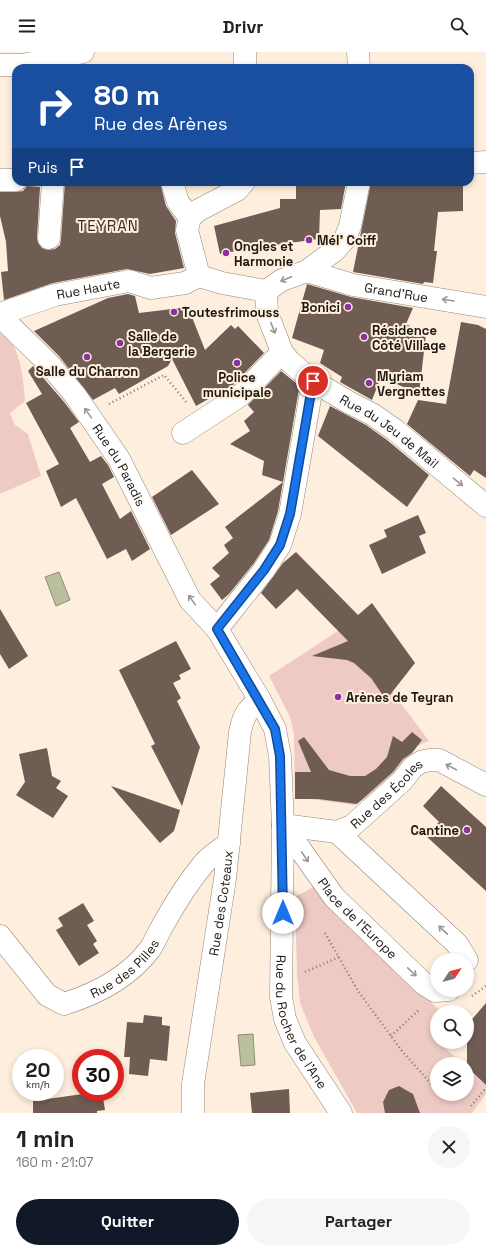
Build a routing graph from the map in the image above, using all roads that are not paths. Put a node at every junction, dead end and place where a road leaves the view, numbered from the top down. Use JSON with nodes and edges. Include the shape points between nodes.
{"nodes":[{"id":1,"x":8,"y":52,"type":"edge"},
{"id":2,"x":83,"y":52,"type":"edge"},
{"id":3,"x":245,"y":52,"type":"edge"},
{"id":4,"x":358,"y":52,"type":"edge"},
{"id":5,"x":28,"y":64,"type":"edge"},
{"id":6,"x":245,"y":64,"type":"edge"},
{"id":7,"x":360,"y":64,"type":"edge"},
{"id":8,"x":0,"y":65,"type":"edge"},
{"id":9,"x":12,"y":65,"type":"edge"},
{"id":10,"x":486,"y":162,"type":"edge"},
{"id":11,"x":474,"y":163,"type":"edge"},
{"id":12,"x":0,"y":180,"type":"edge"},
{"id":13,"x":12,"y":180,"type":"edge"},
{"id":14,"x":53,"y":186,"type":"edge"},
{"id":15,"x":173,"y":186,"type":"edge"},
{"id":16,"x":241,"y":186,"type":"edge"},
{"id":17,"x":358,"y":186,"type":"edge"},
{"id":18,"x":190,"y":218,"type":"junction"},
{"id":19,"x":49,"y":238,"type":"dead end"},
{"id":20,"x":308,"y":271,"type":"junction"},
{"id":21,"x":199,"y":276,"type":"junction"},
{"id":22,"x":266,"y":291,"type":"junction"},
{"id":23,"x":486,"y":307,"type":"edge"},
{"id":24,"x":0,"y":315,"type":"edge"},
{"id":25,"x":286,"y":357,"type":"junction"},
{"id":26,"x":313,"y":381,"type":"junction"},
{"id":27,"x":190,"y":428,"type":"road end"},
{"id":28,"x":486,"y":506,"type":"edge"},
{"id":29,"x":217,"y":629,"type":"junction"},
{"id":30,"x":260,"y":700,"type":"junction"},
{"id":31,"x":486,"y":785,"type":"edge"},
{"id":32,"x":283,"y":825,"type":"junction"},
{"id":33,"x":337,"y":832,"type":"junction"},
{"id":34,"x":229,"y":843,"type":"junction"},
{"id":35,"x":0,"y":936,"type":"edge"},
{"id":36,"x":463,"y":953,"type":"edge"},
{"id":37,"x":430,"y":988,"type":"edge"},
{"id":38,"x":193,"y":1113,"type":"edge"},
{"id":39,"x":341,"y":1113,"type":"edge"}],
"edges":[{"from":1,"to":8,"type":"street"},
{"from":2,"to":5,"type":"street"},
{"from":3,"to":6,"type":"street"},
{"from":4,"to":7,"type":"street"},
{"from":8,"to":9,"type":"street"},
{"from":10,"to":11,"type":"street"},
{"from":12,"to":13,"type":"street"},
{"from":14,"to":19,"type":"street"},
{"from":15,"to":18,"type":"street","via":[[178,202]]},
{"from":16,"to":18,"type":"street","via":[[223,199],[196,211]]},
{"from":17,"to":20,"type":"street","via":[[346,239]]},
{"from":18,"to":21,"type":"street","via":[[187,230]]},
{"from":20,"to":22,"type":"street","one_way":true,"via":[[282,280]]},
{"from":23,"to":20,"type":"street","name":"Grand'Rue","one_way":true,"via":[[353,285]]},
{"from":21,"to":22,"type":"street"},
{"from":21,"to":24,"type":"street","name":"Rue Haute","via":[[186,283],[151,288],[129,281],[55,295]]},
{"from":22,"to":25,"type":"street","one_way":true,"via":[[267,313]]},
{"from":29,"to":24,"type":"street","name":"Rue du Paradis","one_way":true,"via":[[190,600],[119,459],[88,413],[49,364]]},
{"from":25,"to":26,"type":"street","name":"Rue du Jeu de Mail"},
{"from":25,"to":27,"type":"street","via":[[241,394]]},
{"from":26,"to":28,"type":"street","name":"Rue du Jeu de Mail","one_way":true,"via":[[372,414]]},
{"from":26,"to":29,"type":"street","via":[[290,514],[280,545],[264,570]]},
{"from":29,"to":30,"type":"street","name":"Rue du Rocher de l'Ane"},
{"from":30,"to":32,"type":"street","name":"Rue du Rocher de l'Ane","via":[[275,729],[280,756]]},
{"from":30,"to":34,"type":"street","name":"Rue des Coteaux","via":[[249,707],[243,718]]},
{"from":31,"to":33,"type":"street","name":"Rue des Écoles","one_way":true,"via":[[439,760],[421,762],[352,826]]},
{"from":32,"to":33,"type":"street","name":"Rue des Écoles"},
{"from":32,"to":37,"type":"street","name":"Place de l'Europe","one_way":true,"via":[[334,897]]},
{"from":32,"to":39,"type":"street","name":"Rue du Rocher de l'Ane","via":[[281,997],[285,1019],[295,1043]]},
{"from":36,"to":33,"type":"street","one_way":true,"via":[[457,944]]},
{"from":34,"to":35,"type":"street","name":"Rue des Pilles","via":[[206,861],[162,926],[150,949],[132,968],[84,998],[64,1004],[48,995]]},
{"from":34,"to":38,"type":"street","name":"Rue des Coteaux","via":[[193,1084]]}]}
